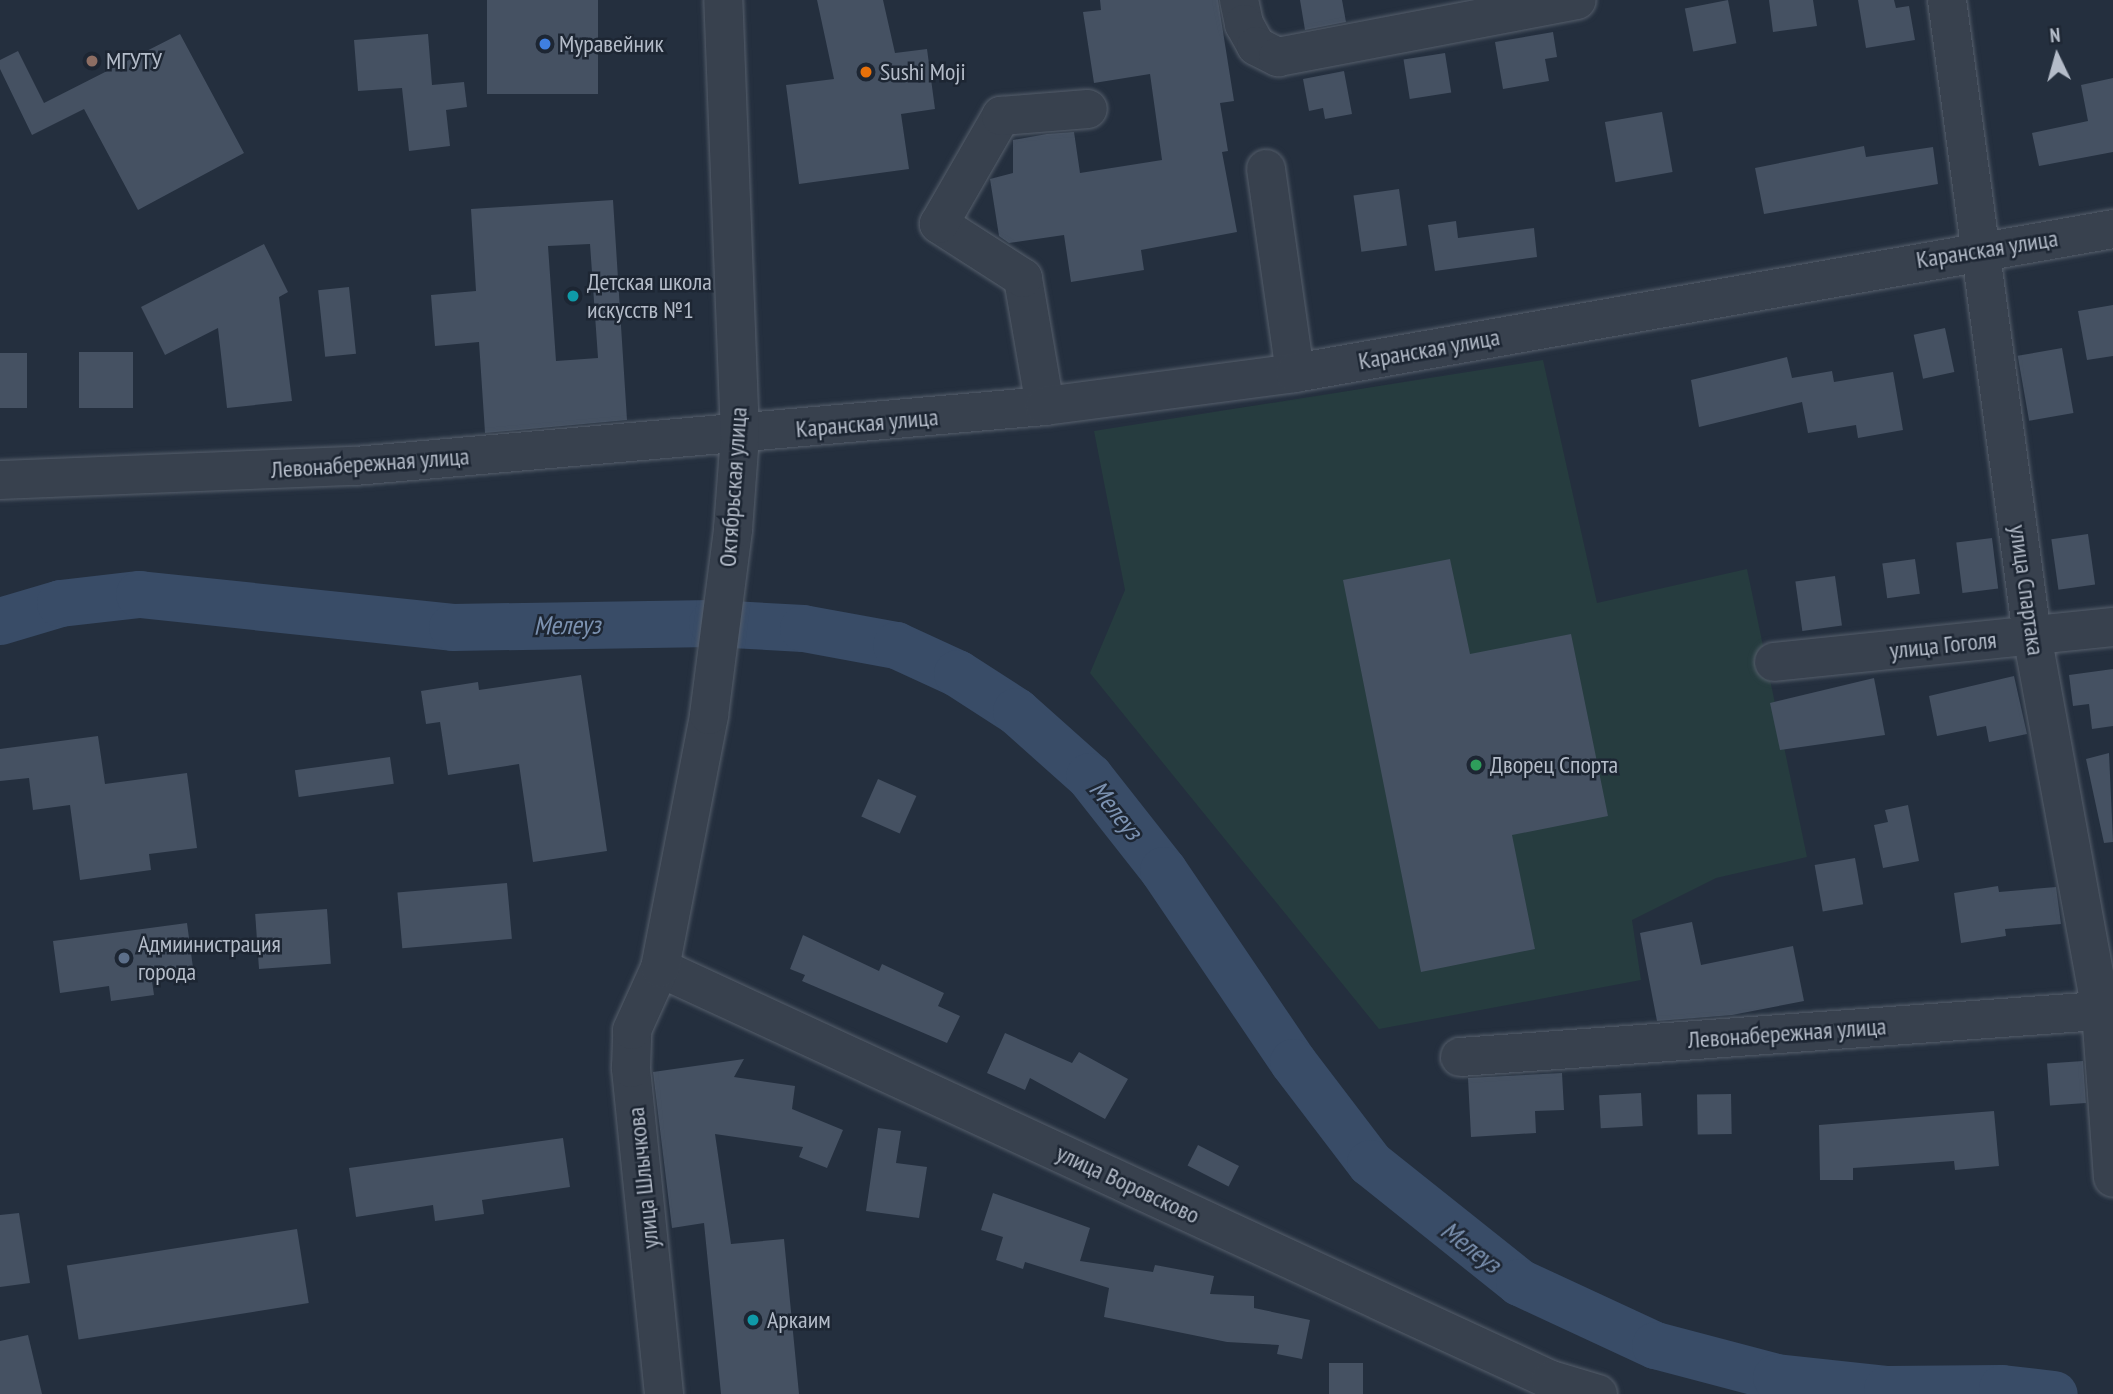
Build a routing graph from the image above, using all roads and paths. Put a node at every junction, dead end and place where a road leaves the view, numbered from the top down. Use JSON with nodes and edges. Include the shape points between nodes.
{"nodes":[{"id":1,"x":723,"y":0,"type":"edge"},
{"id":2,"x":1239,"y":0,"type":"edge"},
{"id":3,"x":1577,"y":0,"type":"edge"},
{"id":4,"x":1947,"y":0,"type":"edge"},
{"id":5,"x":1088,"y":108,"type":"dead end"},
{"id":6,"x":1266,"y":170,"type":"dead end"},
{"id":7,"x":2113,"y":229,"type":"edge"},
{"id":8,"x":1982,"y":249,"type":"junction"},
{"id":9,"x":1295,"y":373,"type":"junction"},
{"id":10,"x":1045,"y":406,"type":"junction"},
{"id":11,"x":740,"y":435,"type":"junction"},
{"id":12,"x":0,"y":480,"type":"edge"},
{"id":13,"x":2113,"y":626,"type":"edge"},
{"id":14,"x":2032,"y":635,"type":"junction"},
{"id":15,"x":1774,"y":662,"type":"dead end"},
{"id":16,"x":660,"y":968,"type":"junction"},
{"id":17,"x":2107,"y":1011,"type":"edge"},
{"id":18,"x":1460,"y":1057,"type":"dead end"},
{"id":19,"x":2113,"y":1178,"type":"edge"},
{"id":20,"x":664,"y":1394,"type":"edge"},
{"id":21,"x":1598,"y":1394,"type":"edge"}],
"edges":[{"from":1,"to":11,"type":"street","name":"Октябрьская улица"},
{"from":2,"to":3,"type":"street","via":[[1244,24],[1256,46],[1278,57]]},
{"from":4,"to":8,"type":"street","name":"улица Спартака"},
{"from":5,"to":10,"type":"street","via":[[1001,116],[939,223],[1023,278]]},
{"from":6,"to":9,"type":"street"},
{"from":7,"to":8,"type":"street","name":"Каранская улица"},
{"from":8,"to":9,"type":"street","name":"Каранская улица"},
{"from":8,"to":14,"type":"street","name":"улица Спартака"},
{"from":9,"to":10,"type":"street","name":"Каранская улица"},
{"from":10,"to":11,"type":"street","name":"Каранская улица"},
{"from":11,"to":12,"type":"street","name":"Левонабережная улица","via":[[355,466]]},
{"from":11,"to":16,"type":"street","name":"Октябрьская улица","via":[[709,715]]},
{"from":13,"to":14,"type":"street","name":"улица Гоголя"},
{"from":14,"to":15,"type":"street","name":"улица Гоголя"},
{"from":14,"to":17,"type":"street","name":"улица Спартака"},
{"from":16,"to":20,"type":"street","name":"улица Шлычкова","via":[[632,1030],[631,1068]]},
{"from":16,"to":21,"type":"street","name":"улица Воровсково","via":[[1551,1380]]},
{"from":17,"to":18,"type":"street","name":"Левонабережная улица"},
{"from":17,"to":19,"type":"street","name":"улица Спартака"}]}
